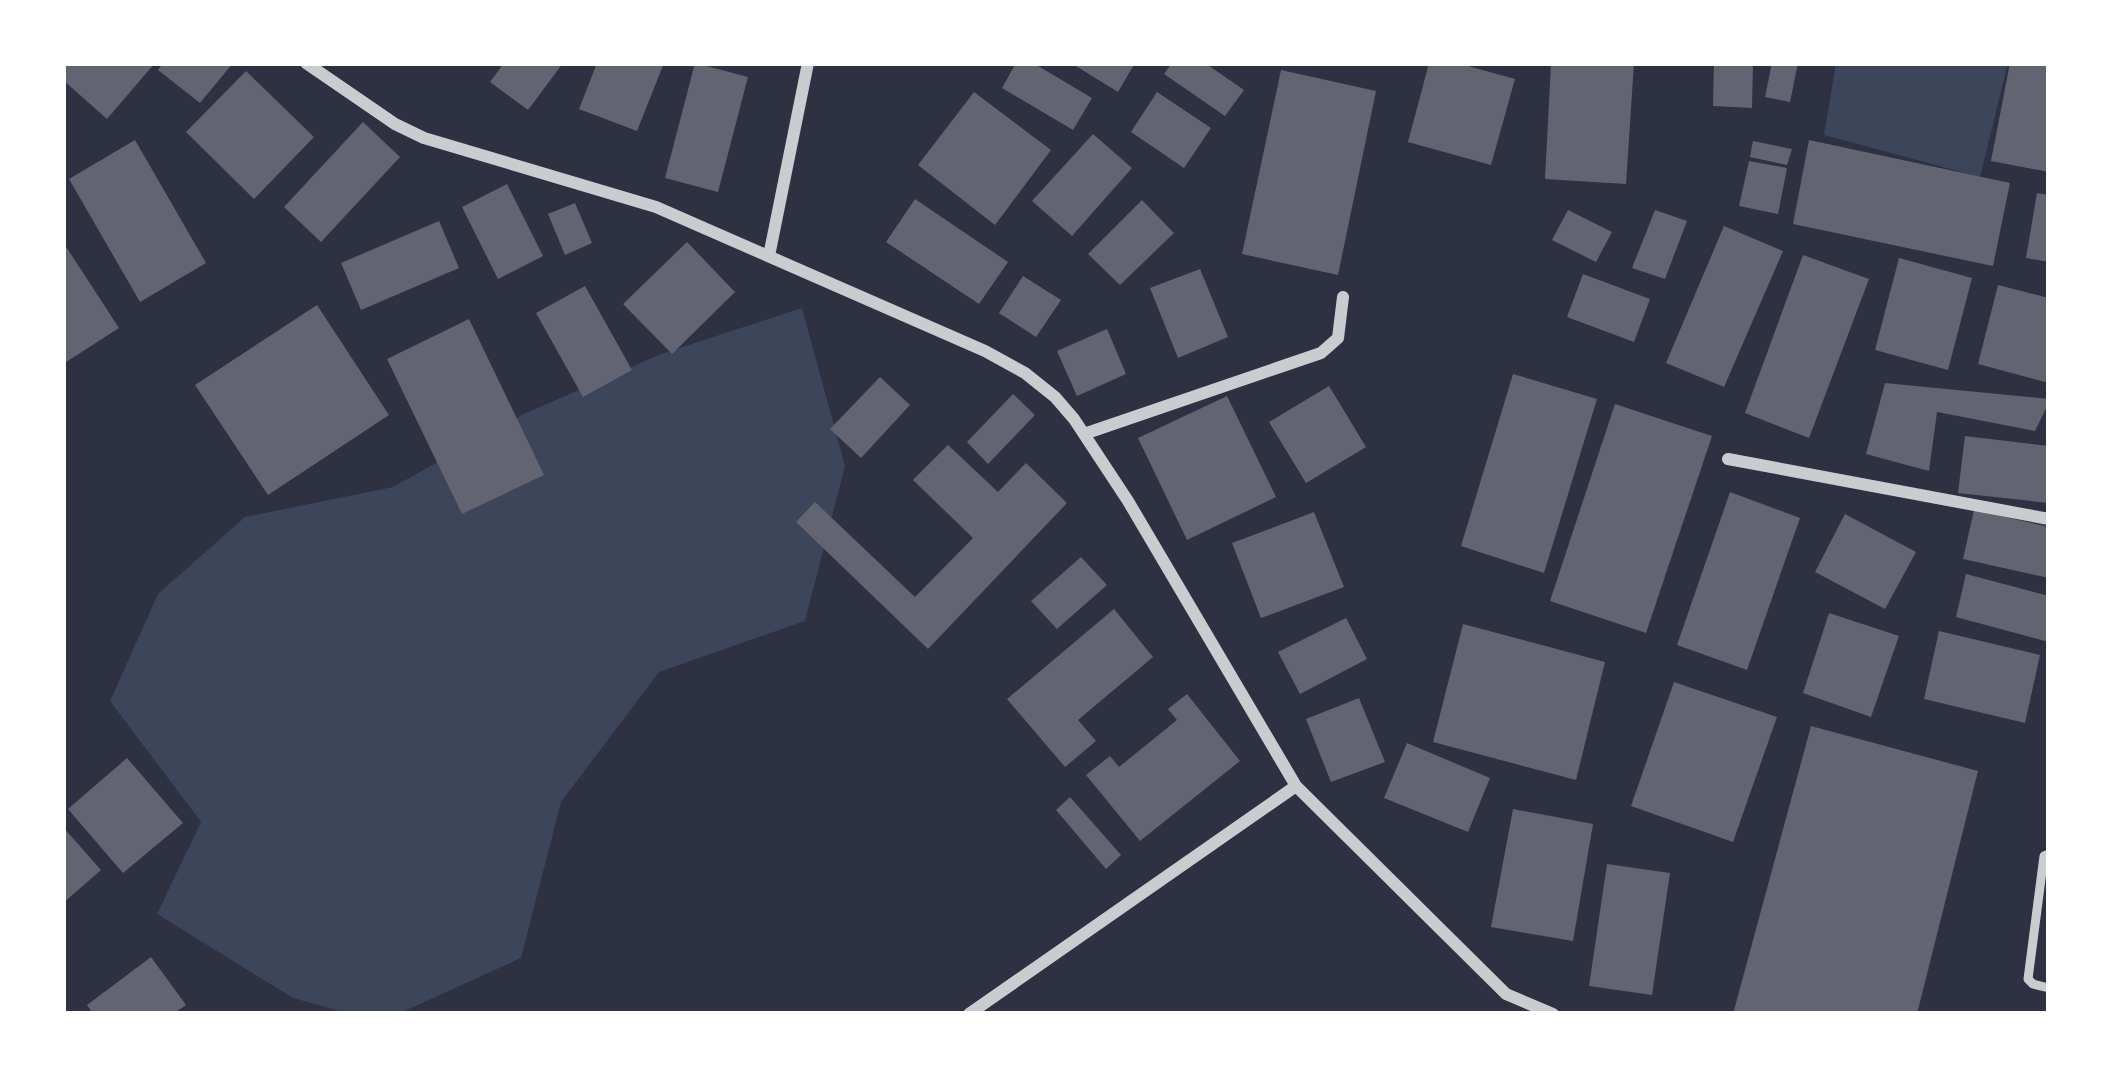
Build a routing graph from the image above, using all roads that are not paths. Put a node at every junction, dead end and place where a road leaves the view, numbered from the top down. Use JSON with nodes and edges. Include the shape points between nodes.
{"nodes":[{"id":1,"x":306,"y":63,"type":"edge"},
{"id":2,"x":808,"y":63,"type":"edge"},
{"id":3,"x":770,"y":256,"type":"junction"},
{"id":4,"x":1343,"y":297,"type":"dead end"},
{"id":5,"x":1084,"y":434,"type":"junction"},
{"id":6,"x":1728,"y":459,"type":"dead end"},
{"id":7,"x":2049,"y":519,"type":"edge"},
{"id":8,"x":1296,"y":786,"type":"junction"},
{"id":9,"x":2049,"y":854,"type":"edge"},
{"id":10,"x":2049,"y":988,"type":"edge"},
{"id":11,"x":969,"y":1014,"type":"edge"},
{"id":12,"x":1552,"y":1014,"type":"edge"}],
"edges":[{"from":1,"to":3,"type":"street","via":[[424,138],[656,207]]},
{"from":2,"to":3,"type":"street"},
{"from":3,"to":5,"type":"street","via":[[1025,373]]},
{"from":4,"to":5,"type":"street","via":[[1338,338],[1321,353]]},
{"from":5,"to":8,"type":"street"},
{"from":6,"to":7,"type":"street"},
{"from":8,"to":11,"type":"street"},
{"from":8,"to":12,"type":"street","via":[[1506,994]]},
{"from":9,"to":10,"type":"lane","via":[[2028,979]]}]}
